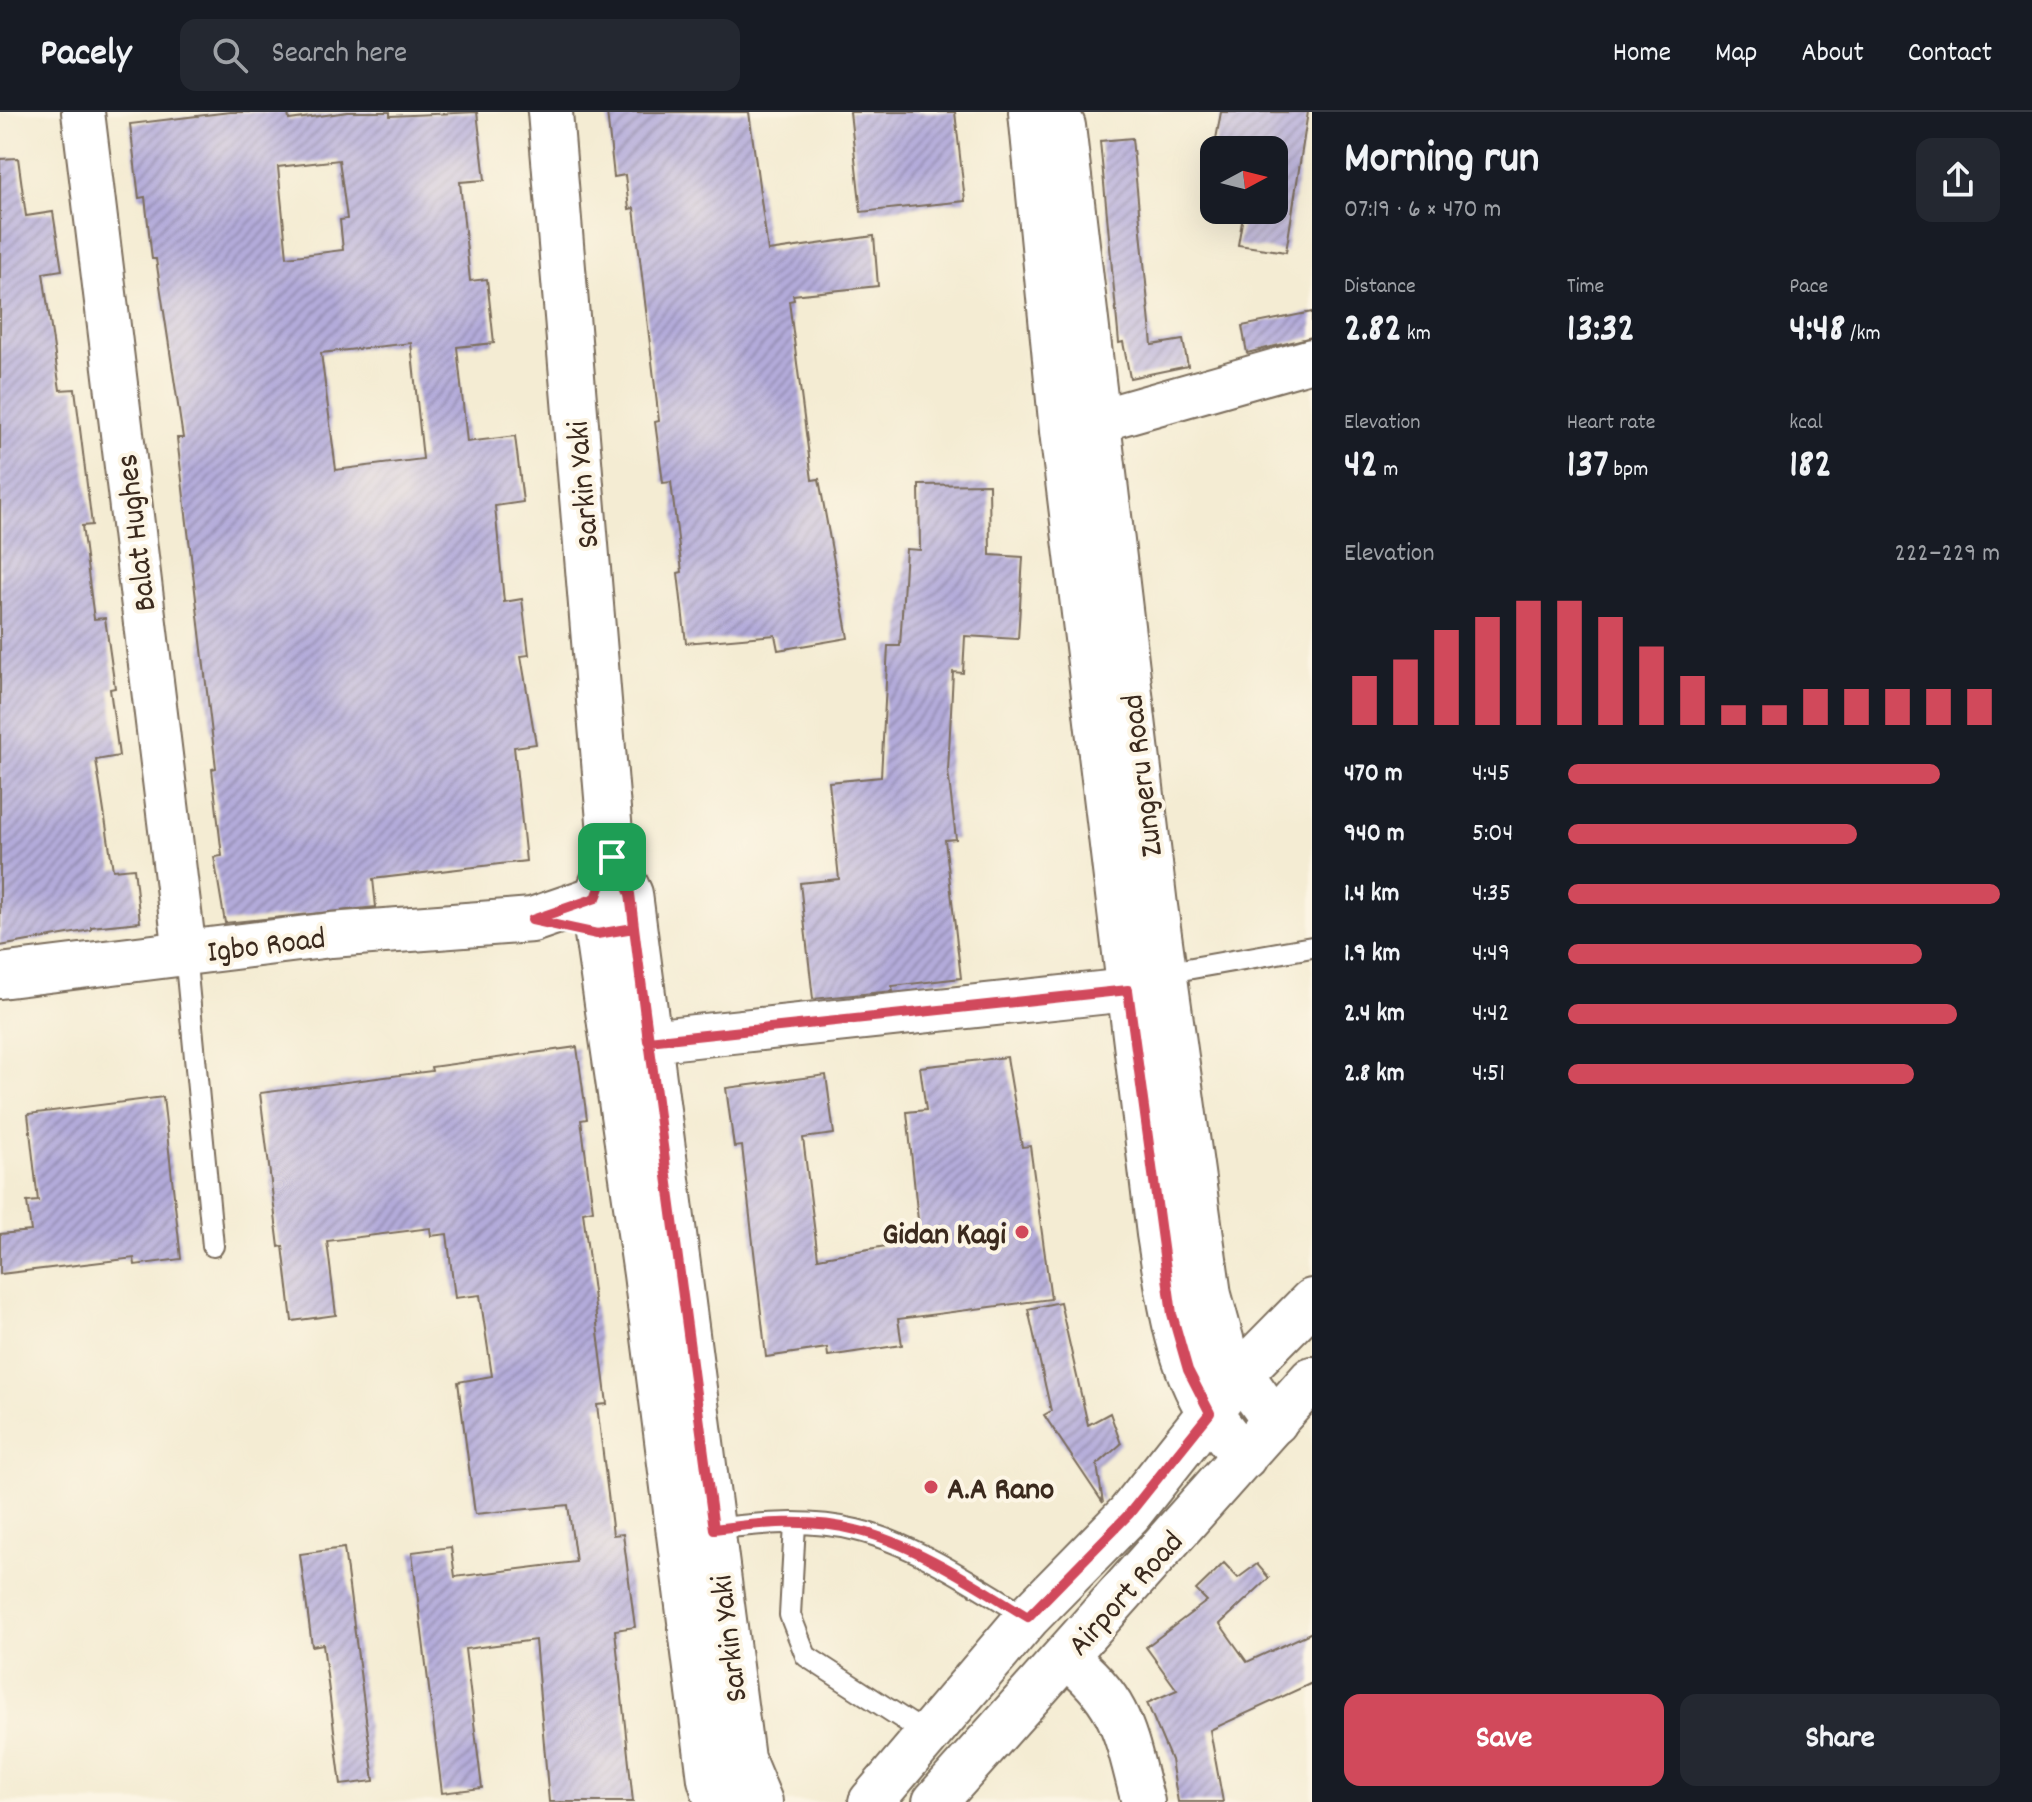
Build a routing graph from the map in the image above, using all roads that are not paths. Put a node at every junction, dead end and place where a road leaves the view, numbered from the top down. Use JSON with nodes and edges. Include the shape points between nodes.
{"nodes":[{"id":1,"x":83,"y":112,"type":"edge"},
{"id":2,"x":550,"y":112,"type":"edge"},
{"id":3,"x":1052,"y":118,"type":"edge"},
{"id":4,"x":1312,"y":360,"type":"edge"},
{"id":5,"x":1097,"y":421,"type":"junction"},
{"id":6,"x":614,"y":902,"type":"junction"},
{"id":7,"x":1312,"y":947,"type":"edge"},
{"id":8,"x":185,"y":953,"type":"junction"},
{"id":9,"x":0,"y":976,"type":"edge"},
{"id":10,"x":1146,"y":981,"type":"junction"},
{"id":11,"x":648,"y":1041,"type":"junction"},
{"id":12,"x":213,"y":1246,"type":"dead end"},
{"id":13,"x":1312,"y":1301,"type":"edge"},
{"id":14,"x":1240,"y":1374,"type":"junction"},
{"id":15,"x":1312,"y":1379,"type":"edge"},
{"id":16,"x":1210,"y":1413,"type":"junction"},
{"id":17,"x":1275,"y":1422,"type":"junction"},
{"id":18,"x":1244,"y":1457,"type":"junction"},
{"id":19,"x":795,"y":1524,"type":"junction"},
{"id":20,"x":714,"y":1529,"type":"junction"},
{"id":21,"x":1028,"y":1617,"type":"junction"},
{"id":22,"x":1066,"y":1657,"type":"junction"},
{"id":23,"x":928,"y":1735,"type":"junction"},
{"id":24,"x":717,"y":1802,"type":"edge"},
{"id":25,"x":760,"y":1802,"type":"edge"},
{"id":26,"x":871,"y":1802,"type":"edge"},
{"id":27,"x":935,"y":1802,"type":"edge"},
{"id":28,"x":1143,"y":1802,"type":"edge"}],
"edges":[{"from":1,"to":8,"type":"street","name":"Balat Hughes"},
{"from":2,"to":6,"type":"street","name":"Sarkin Yaki"},
{"from":3,"to":5,"type":"street","name":"Zungeru Road","via":[[1070,192]]},
{"from":3,"to":10,"type":"street","via":[[1062,431]]},
{"from":4,"to":5,"type":"street"},
{"from":5,"to":10,"type":"street","name":"Zungeru Road"},
{"from":6,"to":8,"type":"street","name":"Igbo Road","via":[[532,920],[331,935]]},
{"from":6,"to":11,"type":"street","name":"Sarkin Yaki"},
{"from":6,"to":24,"type":"street","via":[[646,1274]]},
{"from":7,"to":10,"type":"lane"},
{"from":8,"to":9,"type":"street","name":"Igbo Road"},
{"from":8,"to":12,"type":"lane"},
{"from":10,"to":11,"type":"street"},
{"from":10,"to":14,"type":"street","name":"Zungeru Road","via":[[1209,1295],[1224,1350]]},
{"from":10,"to":16,"type":"street","via":[[1172,1314],[1188,1370]]},
{"from":11,"to":20,"type":"street","name":"Sarkin Yaki"},
{"from":13,"to":14,"type":"street","name":"Airport Road"},
{"from":14,"to":16,"type":"street","name":"Airport Road"},
{"from":14,"to":17,"type":"street","name":"Zungeru Road"},
{"from":15,"to":17,"type":"street","name":"Airport Road"},
{"from":16,"to":18,"type":"street"},
{"from":16,"to":21,"type":"street","name":"Airport Road","via":[[1129,1514]]},
{"from":17,"to":18,"type":"street","name":"Airport Road"},
{"from":18,"to":22,"type":"street","name":"Airport Road"},
{"from":19,"to":20,"type":"lane"},
{"from":19,"to":21,"type":"lane","via":[[856,1530],[939,1564]]},
{"from":19,"to":23,"type":"lane","via":[[790,1615],[806,1656]]},
{"from":20,"to":25,"type":"street","name":"Sarkin Yaki","via":[[742,1759]]},
{"from":21,"to":23,"type":"street","name":"Airport Road"},
{"from":22,"to":27,"type":"street","name":"Airport Road"},
{"from":22,"to":28,"type":"street","via":[[1095,1680],[1120,1718]]},
{"from":23,"to":26,"type":"street","name":"Airport Road"}]}
